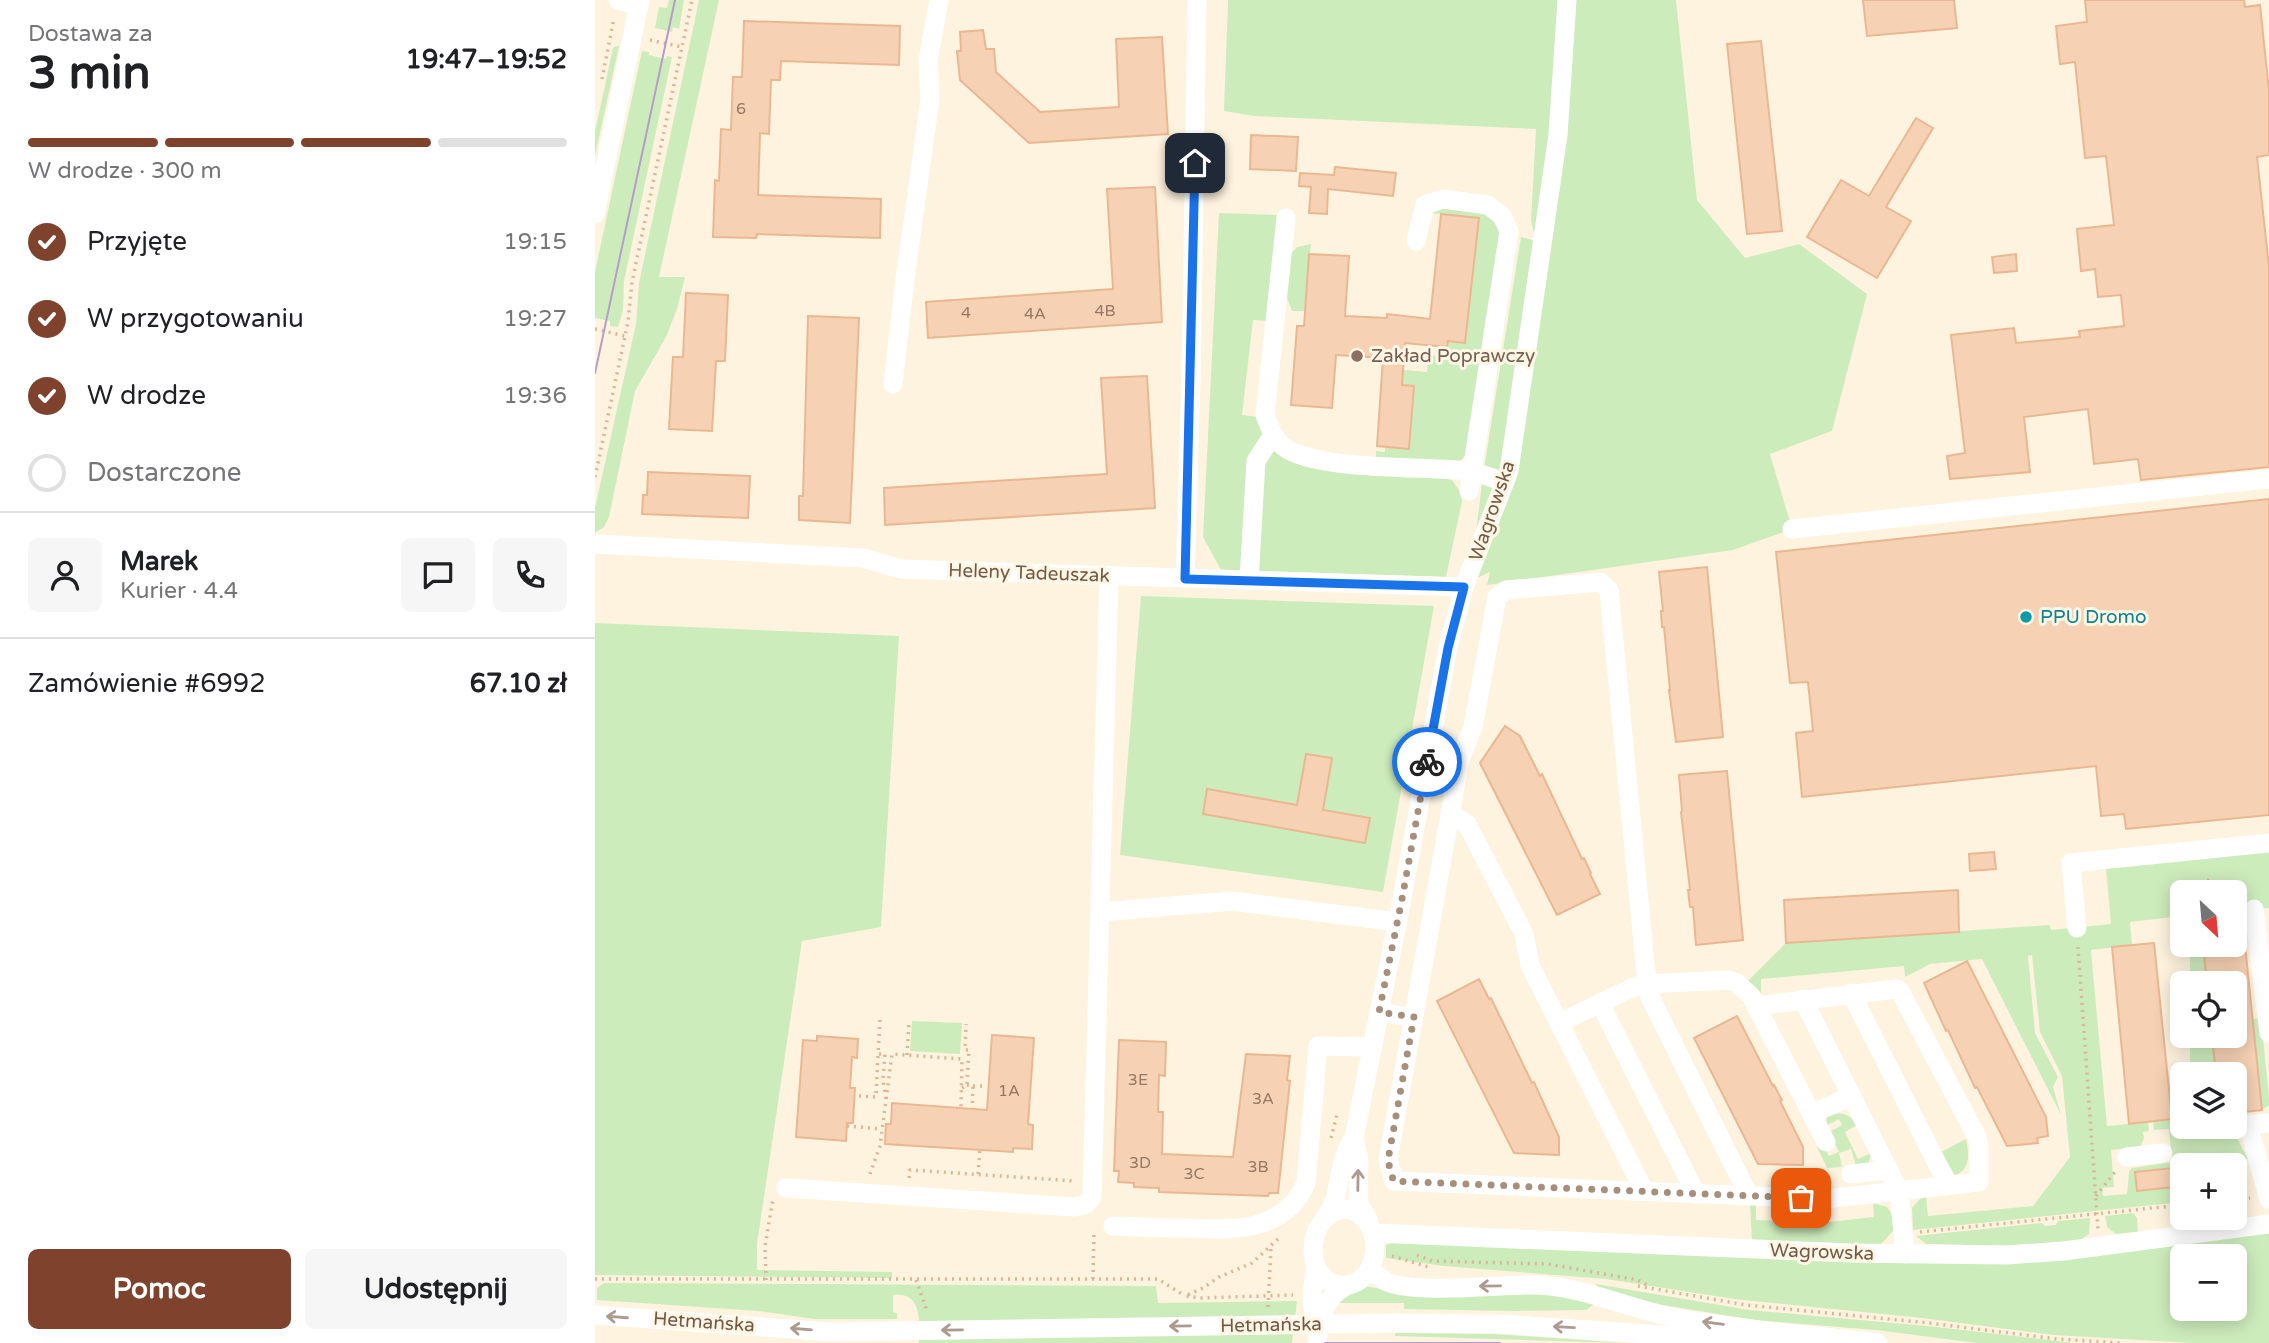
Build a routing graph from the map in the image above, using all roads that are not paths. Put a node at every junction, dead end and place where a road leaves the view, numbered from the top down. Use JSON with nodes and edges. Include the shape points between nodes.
{"nodes":[{"id":1,"x":618,"y":0,"type":"edge"},
{"id":2,"x":939,"y":0,"type":"edge"},
{"id":3,"x":1197,"y":0,"type":"edge"},
{"id":4,"x":1567,"y":0,"type":"edge"},
{"id":5,"x":640,"y":3,"type":"edge"},
{"id":6,"x":595,"y":214,"type":"edge"},
{"id":7,"x":1286,"y":218,"type":"dead end"},
{"id":8,"x":1416,"y":241,"type":"dead end"},
{"id":9,"x":893,"y":384,"type":"dead end"},
{"id":10,"x":1273,"y":435,"type":"junction"},
{"id":11,"x":1472,"y":472,"type":"junction"},
{"id":12,"x":2269,"y":480,"type":"edge"},
{"id":13,"x":1505,"y":482,"type":"junction"},
{"id":14,"x":1469,"y":491,"type":"dead end"},
{"id":15,"x":1792,"y":529,"type":"dead end"},
{"id":16,"x":595,"y":544,"type":"edge"},
{"id":17,"x":1109,"y":575,"type":"junction"},
{"id":18,"x":1185,"y":579,"type":"junction"},
{"id":19,"x":1249,"y":581,"type":"junction"},
{"id":20,"x":1464,"y":587,"type":"junction"},
{"id":21,"x":1450,"y":814,"type":"junction"},
{"id":22,"x":2269,"y":843,"type":"edge"},
{"id":23,"x":2254,"y":909,"type":"road end"},
{"id":24,"x":1100,"y":912,"type":"junction"},
{"id":25,"x":1398,"y":922,"type":"junction"},
{"id":26,"x":2077,"y":928,"type":"road end"},
{"id":27,"x":1647,"y":984,"type":"junction"},
{"id":28,"x":1851,"y":993,"type":"junction"},
{"id":29,"x":1803,"y":999,"type":"junction"},
{"id":30,"x":1600,"y":1003,"type":"junction"},
{"id":31,"x":1756,"y":1006,"type":"junction"},
{"id":32,"x":1379,"y":1012,"type":"junction"},
{"id":33,"x":1414,"y":1017,"type":"junction"},
{"id":34,"x":1559,"y":1023,"type":"junction"},
{"id":35,"x":2269,"y":1033,"type":"edge"},
{"id":36,"x":1371,"y":1048,"type":"junction"},
{"id":37,"x":1852,"y":1096,"type":"junction"},
{"id":38,"x":1811,"y":1114,"type":"junction"},
{"id":39,"x":2269,"y":1123,"type":"edge"},
{"id":40,"x":1354,"y":1138,"type":"junction"},
{"id":41,"x":1826,"y":1142,"type":"dead end"},
{"id":42,"x":2163,"y":1153,"type":"dead end"},
{"id":43,"x":2127,"y":1157,"type":"road end"},
{"id":44,"x":1889,"y":1170,"type":"junction"},
{"id":45,"x":1851,"y":1174,"type":"dead end"},
{"id":46,"x":1948,"y":1185,"type":"junction"},
{"id":47,"x":786,"y":1188,"type":"road end"},
{"id":48,"x":1899,"y":1191,"type":"junction"},
{"id":49,"x":1644,"y":1192,"type":"junction"},
{"id":50,"x":1696,"y":1194,"type":"junction"},
{"id":51,"x":1749,"y":1196,"type":"junction"},
{"id":52,"x":2269,"y":1199,"type":"edge"},
{"id":53,"x":1327,"y":1215,"type":"junction"},
{"id":54,"x":2269,"y":1224,"type":"edge"},
{"id":55,"x":1113,"y":1226,"type":"dead end"},
{"id":56,"x":1371,"y":1226,"type":"junction"},
{"id":57,"x":1905,"y":1254,"type":"junction"},
{"id":58,"x":1315,"y":1266,"type":"junction"},
{"id":59,"x":1370,"y":1269,"type":"junction"},
{"id":60,"x":1346,"y":1286,"type":"junction"},
{"id":61,"x":595,"y":1315,"type":"edge"},
{"id":62,"x":1318,"y":1321,"type":"junction"},
{"id":63,"x":1317,"y":1343,"type":"edge"},
{"id":64,"x":1779,"y":1343,"type":"edge"},
{"id":65,"x":1878,"y":1343,"type":"edge"}],
"edges":[{"from":1,"to":5,"type":"street"},
{"from":2,"to":9,"type":"street","via":[[928,61],[930,99]]},
{"from":3,"to":18,"type":"street"},
{"from":4,"to":13,"type":"street","name":"Wagrowska","via":[[1557,148]]},
{"from":5,"to":6,"type":"street"},
{"from":7,"to":10,"type":"street","via":[[1265,415]]},
{"from":8,"to":11,"type":"street","via":[[1425,205],[1443,198],[1488,205],[1502,216],[1509,231]]},
{"from":10,"to":11,"type":"street","via":[[1284,447],[1305,457],[1334,463]]},
{"from":10,"to":19,"type":"street","via":[[1256,461]]},
{"from":11,"to":13,"type":"street"},
{"from":11,"to":14,"type":"street"},
{"from":12,"to":15,"type":"street"},
{"from":13,"to":20,"type":"street","name":"Wagrowska"},
{"from":16,"to":17,"type":"street","name":"Heleny Tadeuszak","via":[[863,558],[901,569]]},
{"from":17,"to":18,"type":"street","name":"Heleny Tadeuszak"},
{"from":17,"to":24,"type":"street"},
{"from":18,"to":19,"type":"street","name":"Heleny Tadeuszak"},
{"from":19,"to":20,"type":"street","name":"Heleny Tadeuszak"},
{"from":20,"to":25,"type":"street","name":"Wagrowska","via":[[1448,648]]},
{"from":21,"to":27,"type":"street","via":[[1460,759],[1473,727],[1497,597],[1506,590],[1606,585]]},
{"from":21,"to":33,"type":"street"},
{"from":21,"to":34,"type":"street","via":[[1467,824],[1524,934],[1530,965]]},
{"from":22,"to":26,"type":"street","via":[[2071,863]]},
{"from":23,"to":35,"type":"street"},
{"from":24,"to":25,"type":"street","via":[[1232,901]]},
{"from":24,"to":47,"type":"street","via":[[1093,1191],[1089,1201],[1074,1207]]},
{"from":25,"to":32,"type":"street","name":"Wagrowska"},
{"from":27,"to":30,"type":"street"},
{"from":27,"to":31,"type":"street","via":[[1728,980],[1745,989]]},
{"from":27,"to":51,"type":"street"},
{"from":28,"to":29,"type":"street"},
{"from":28,"to":46,"type":"street"},
{"from":28,"to":46,"type":"street","via":[[1900,991],[1976,1138],[1979,1182]]},
{"from":29,"to":31,"type":"street"},
{"from":29,"to":37,"type":"street"},
{"from":30,"to":34,"type":"street"},
{"from":30,"to":50,"type":"street"},
{"from":31,"to":38,"type":"street"},
{"from":32,"to":33,"type":"street"},
{"from":32,"to":36,"type":"street","name":"Wagrowska"},
{"from":33,"to":49,"type":"street","via":[[1388,1160],[1394,1181]]},
{"from":34,"to":49,"type":"street"},
{"from":36,"to":40,"type":"street","name":"Wagrowska"},
{"from":36,"to":55,"type":"street","via":[[1318,1046],[1307,1176],[1300,1195],[1282,1213],[1234,1229]]},
{"from":37,"to":38,"type":"street"},
{"from":37,"to":44,"type":"street"},
{"from":38,"to":41,"type":"street"},
{"from":39,"to":52,"type":"street","via":[[2248,1125]]},
{"from":40,"to":53,"type":"street","name":"Wagrowska","via":[[1342,1158]]},
{"from":56,"to":40,"type":"street","name":"Wagrowska","one_way":true,"via":[[1358,1203],[1359,1161]]},
{"from":42,"to":43,"type":"street"},
{"from":44,"to":45,"type":"street"},
{"from":44,"to":48,"type":"street"},
{"from":46,"to":48,"type":"street"},
{"from":48,"to":51,"type":"street","via":[[1826,1199]]},
{"from":48,"to":57,"type":"street"},
{"from":49,"to":50,"type":"street"},
{"from":50,"to":51,"type":"street"},
{"from":53,"to":56,"type":"street","via":[[1356,1211]]},
{"from":53,"to":58,"type":"street","via":[[1316,1231]]},
{"from":54,"to":57,"type":"street","name":"Wagrowska","via":[[2006,1255]]},
{"from":56,"to":57,"type":"street","name":"Wagrowska"},
{"from":56,"to":59,"type":"street"},
{"from":58,"to":60,"type":"street","via":[[1328,1282]]},
{"from":58,"to":62,"type":"street","via":[[1311,1295]]},
{"from":59,"to":60,"type":"street","via":[[1360,1281]]},
{"from":65,"to":59,"type":"street","one_way":true,"via":[[1677,1318],[1555,1287],[1399,1285]]},
{"from":60,"to":62,"type":"street","via":[[1331,1298]]},
{"from":64,"to":61,"type":"street","name":"Hetmańska","one_way":true,"via":[[1520,1325],[831,1332]]},
{"from":62,"to":63,"type":"street"}]}
